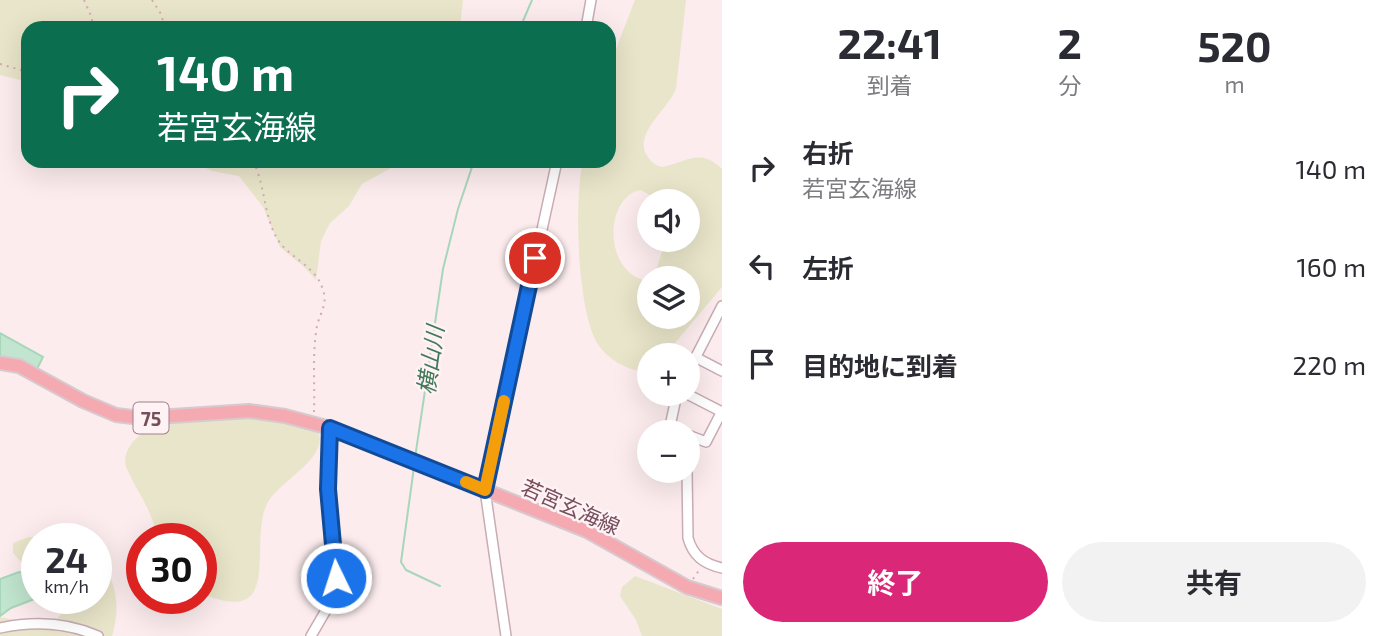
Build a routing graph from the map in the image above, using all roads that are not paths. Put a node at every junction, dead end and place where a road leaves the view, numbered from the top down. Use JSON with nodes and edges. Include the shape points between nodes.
{"nodes":[{"id":1,"x":591,"y":0,"type":"edge"},
{"id":2,"x":587,"y":21,"type":"edge"},
{"id":3,"x":555,"y":168,"type":"edge"},
{"id":4,"x":722,"y":306,"type":"edge"},
{"id":5,"x":700,"y":348,"type":"edge"},
{"id":6,"x":700,"y":360,"type":"edge"},
{"id":7,"x":0,"y":363,"type":"edge"},
{"id":8,"x":722,"y":371,"type":"edge"},
{"id":9,"x":700,"y":401,"type":"edge"},
{"id":10,"x":722,"y":412,"type":"edge"},
{"id":11,"x":330,"y":428,"type":"junction"},
{"id":12,"x":700,"y":440,"type":"edge"},
{"id":13,"x":687,"y":483,"type":"edge"},
{"id":14,"x":485,"y":490,"type":"junction"},
{"id":15,"x":722,"y":568,"type":"edge"},
{"id":16,"x":722,"y":598,"type":"edge"},
{"id":17,"x":0,"y":628,"type":"edge"},
{"id":18,"x":98,"y":636,"type":"edge"},
{"id":19,"x":312,"y":636,"type":"edge"},
{"id":20,"x":506,"y":636,"type":"edge"}],
"edges":[{"from":1,"to":2,"type":"street"},
{"from":3,"to":14,"type":"street"},
{"from":4,"to":5,"type":"street"},
{"from":6,"to":8,"type":"street"},
{"from":7,"to":11,"type":"main road","name":"若宮玄海線","number":"75","via":[[19,366],[123,417],[249,411]]},
{"from":9,"to":10,"type":"street"},
{"from":10,"to":12,"type":"street","via":[[706,442]]},
{"from":11,"to":14,"type":"main road","name":"若宮玄海線","number":"75"},
{"from":11,"to":19,"type":"street","via":[[328,489],[336,578],[333,598]]},
{"from":13,"to":15,"type":"street","via":[[688,538],[695,555]]},
{"from":14,"to":16,"type":"main road","name":"若宮玄海線","number":"75","via":[[587,531],[687,587]]},
{"from":14,"to":20,"type":"street"},
{"from":17,"to":18,"type":"street","via":[[56,624]]}]}
